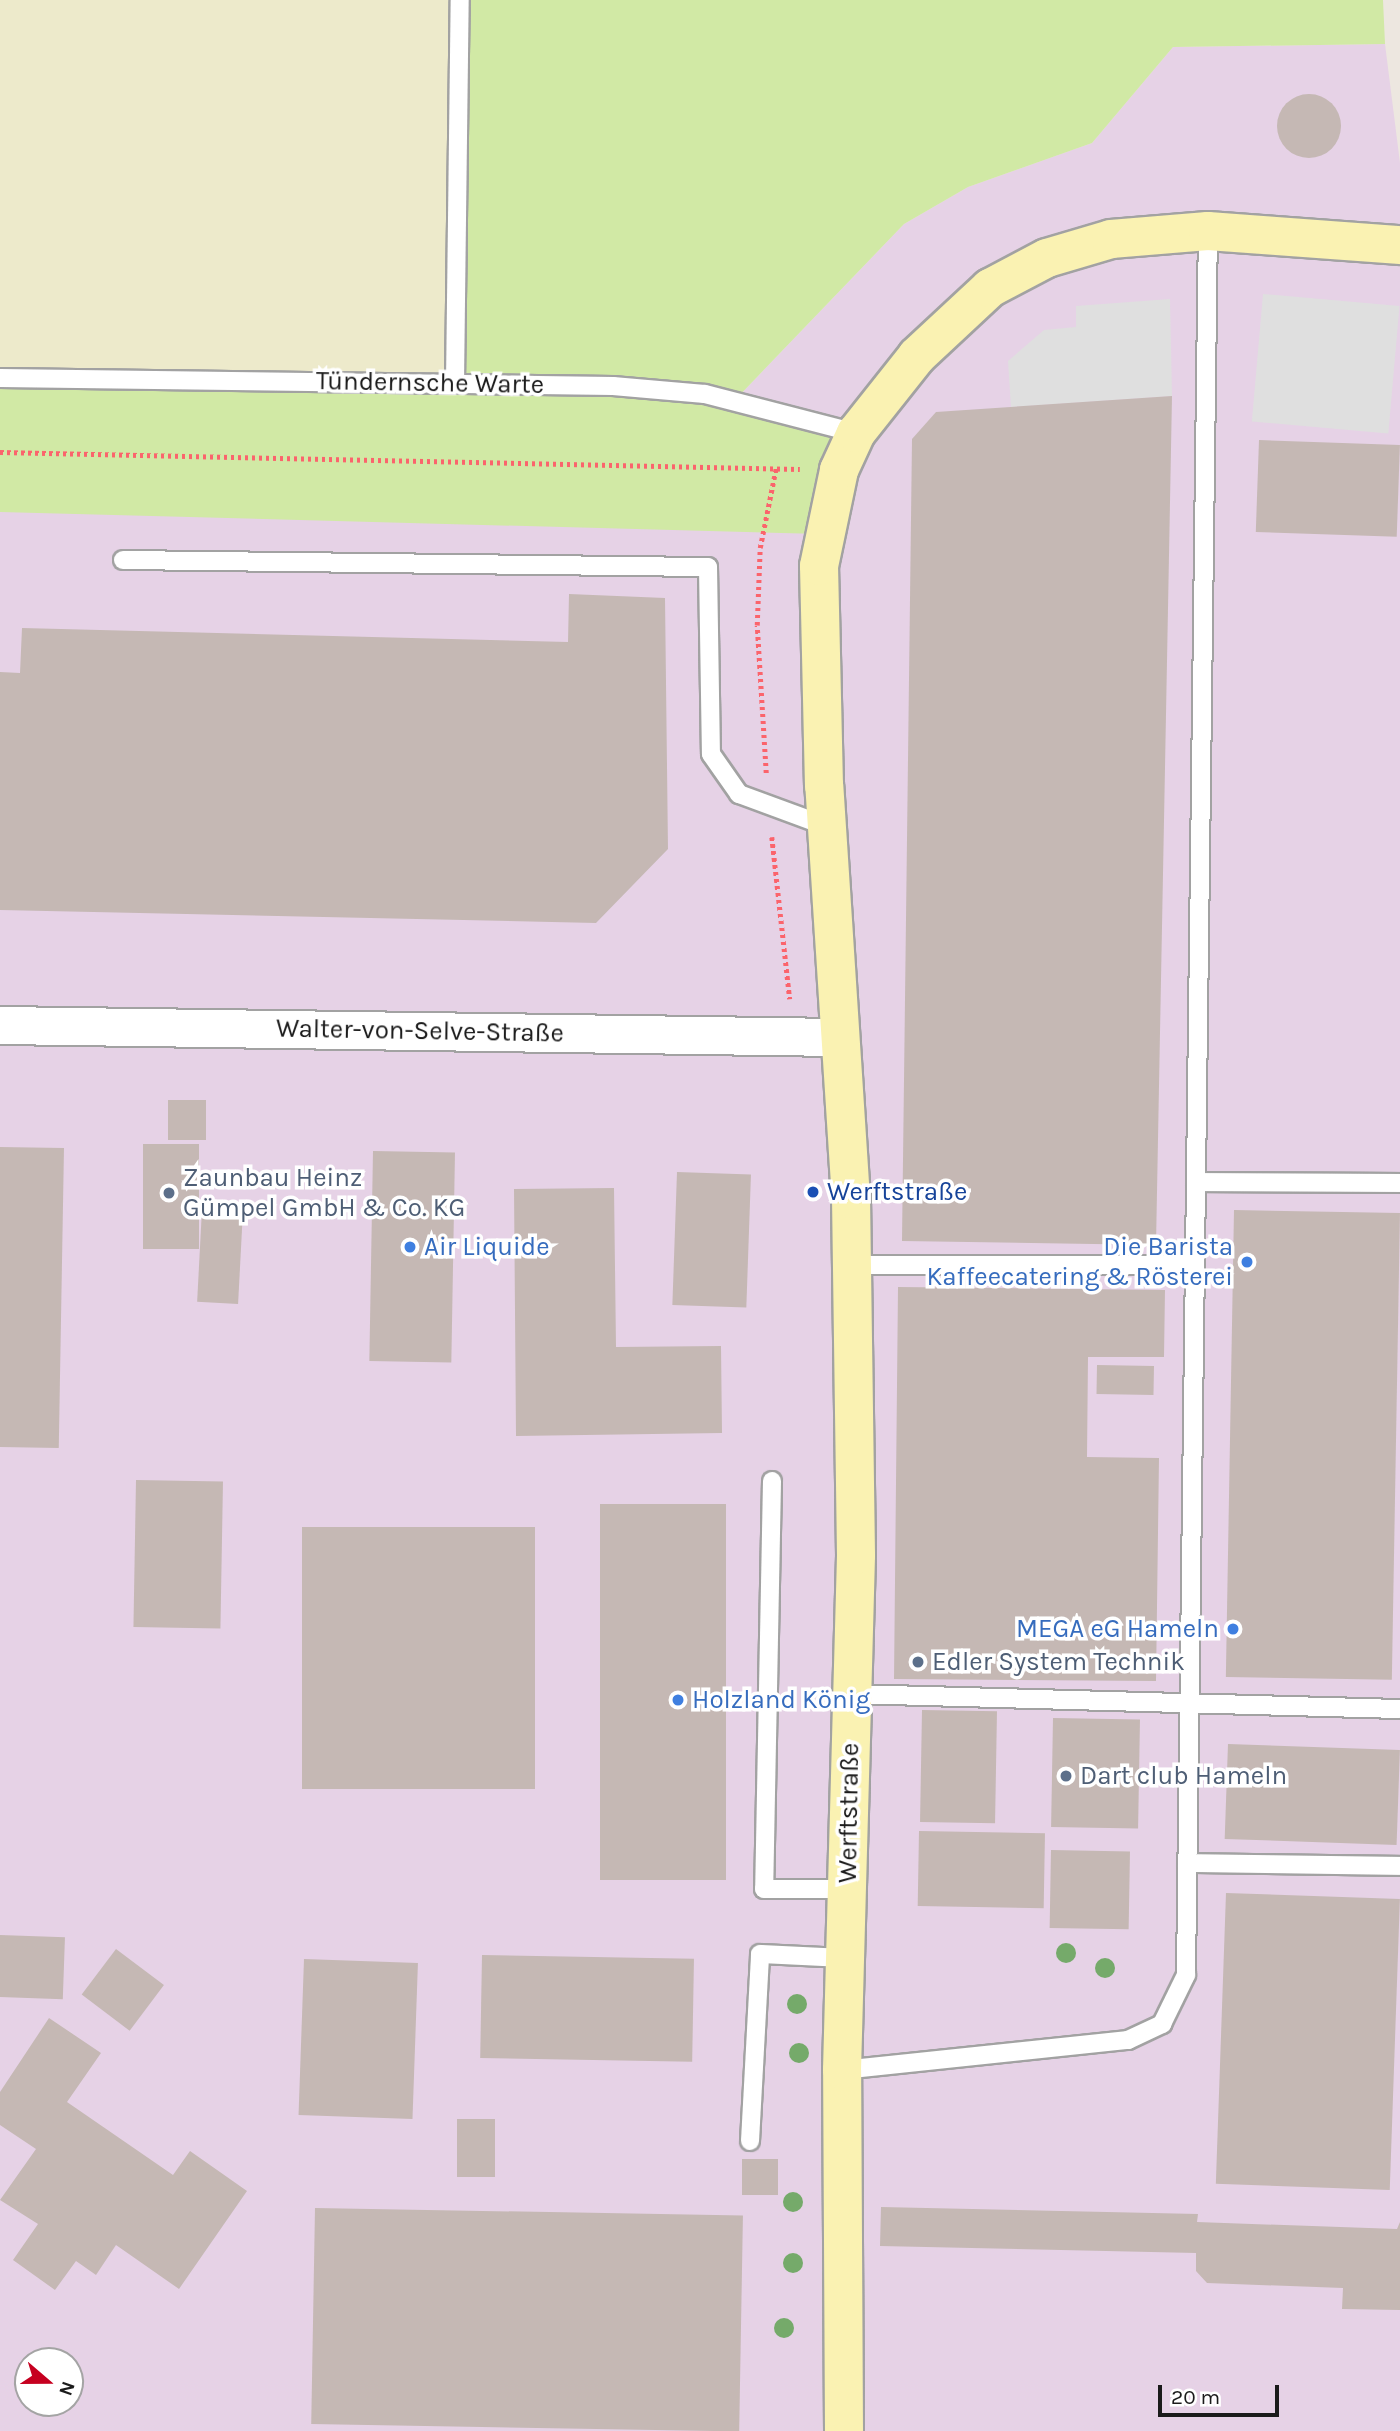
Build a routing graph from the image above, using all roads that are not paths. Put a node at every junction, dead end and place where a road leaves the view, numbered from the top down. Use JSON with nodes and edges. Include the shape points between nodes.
{"nodes":[{"id":1,"x":460,"y":0,"type":"edge"},
{"id":2,"x":1208,"y":231,"type":"junction"},
{"id":3,"x":1400,"y":245,"type":"edge"},
{"id":4,"x":0,"y":378,"type":"edge"},
{"id":5,"x":455,"y":383,"type":"junction"},
{"id":6,"x":856,"y":433,"type":"junction"},
{"id":7,"x":123,"y":560,"type":"dead end"},
{"id":8,"x":826,"y":825,"type":"junction"},
{"id":9,"x":0,"y":1025,"type":"edge"},
{"id":10,"x":840,"y":1037,"type":"junction"},
{"id":11,"x":1196,"y":1182,"type":"junction"},
{"id":12,"x":1400,"y":1183,"type":"edge"},
{"id":13,"x":852,"y":1265,"type":"junction"},
{"id":14,"x":1195,"y":1265,"type":"junction"},
{"id":15,"x":772,"y":1481,"type":"dead end"},
{"id":16,"x":852,"y":1694,"type":"junction"},
{"id":17,"x":1189,"y":1704,"type":"junction"},
{"id":18,"x":1400,"y":1709,"type":"edge"},
{"id":19,"x":1187,"y":1863,"type":"junction"},
{"id":20,"x":1400,"y":1866,"type":"edge"},
{"id":21,"x":847,"y":1889,"type":"junction"},
{"id":22,"x":845,"y":1958,"type":"junction"},
{"id":23,"x":842,"y":2070,"type":"junction"},
{"id":24,"x":750,"y":2141,"type":"dead end"},
{"id":25,"x":844,"y":2431,"type":"edge"}],
"edges":[{"from":1,"to":5,"type":"lane"},
{"from":2,"to":3,"type":"street","name":"Werftstraße"},
{"from":2,"to":6,"type":"street","name":"Werftstraße","via":[[1111,239],[1047,258],[989,288],[917,356]]},
{"from":2,"to":11,"type":"lane"},
{"from":4,"to":5,"type":"lane","name":"Tündernsche Warte"},
{"from":5,"to":6,"type":"lane","name":"Tündernsche Warte","via":[[705,394]]},
{"from":6,"to":8,"type":"street","name":"Werftstraße","via":[[839,470],[819,566]]},
{"from":7,"to":8,"type":"lane","via":[[708,568],[711,754],[739,794]]},
{"from":8,"to":10,"type":"street","name":"Werftstraße"},
{"from":9,"to":10,"type":"street","name":"Walter-von-Selve-Straße"},
{"from":10,"to":13,"type":"street","name":"Werftstraße"},
{"from":11,"to":12,"type":"lane"},
{"from":11,"to":14,"type":"lane"},
{"from":13,"to":14,"type":"lane"},
{"from":13,"to":16,"type":"street","name":"Werftstraße"},
{"from":14,"to":17,"type":"lane"},
{"from":15,"to":21,"type":"lane","via":[[764,1889]]},
{"from":16,"to":17,"type":"lane"},
{"from":16,"to":21,"type":"street","name":"Werftstraße"},
{"from":17,"to":18,"type":"lane"},
{"from":17,"to":19,"type":"lane"},
{"from":19,"to":20,"type":"lane"},
{"from":19,"to":23,"type":"lane","via":[[1186,1975],[1162,2024],[1128,2040]]},
{"from":21,"to":22,"type":"street","name":"Werftstraße"},
{"from":22,"to":23,"type":"street","name":"Werftstraße"},
{"from":22,"to":24,"type":"lane","via":[[760,1954]]},
{"from":23,"to":25,"type":"street","name":"Werftstraße"}]}
